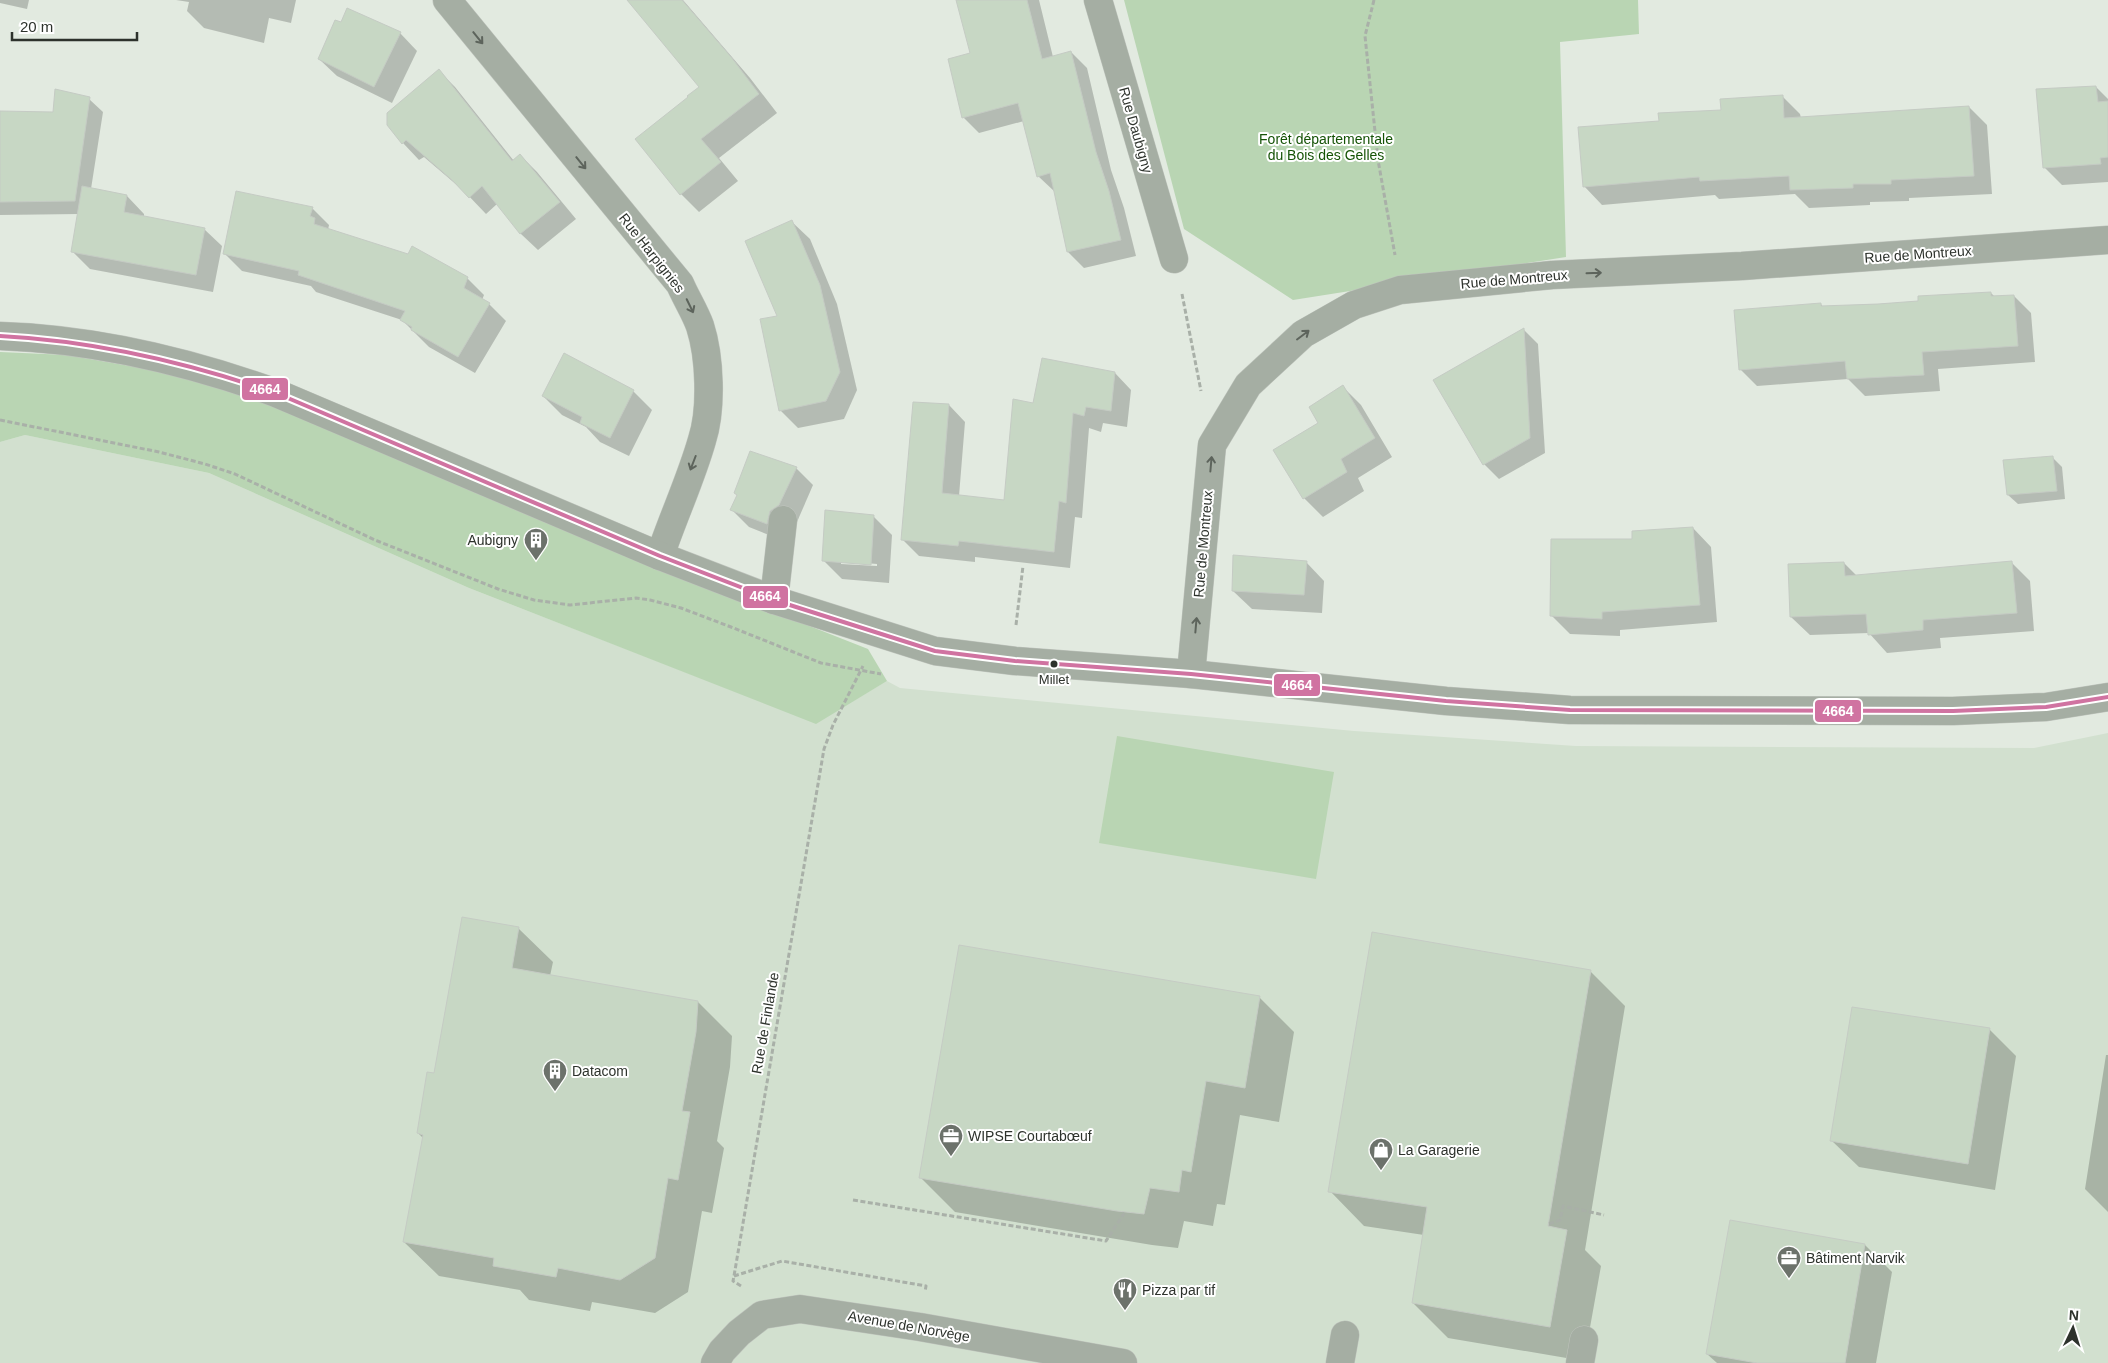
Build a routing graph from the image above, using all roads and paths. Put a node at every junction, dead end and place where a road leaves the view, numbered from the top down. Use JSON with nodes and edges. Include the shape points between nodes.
{"nodes":[{"id":1,"x":447,"y":0,"type":"edge"},
{"id":2,"x":1098,"y":0,"type":"edge"},
{"id":3,"x":1374,"y":0,"type":"edge"},
{"id":4,"x":2108,"y":240,"type":"edge"},
{"id":5,"x":1394,"y":252,"type":"dead end"},
{"id":6,"x":1174,"y":259,"type":"joint"},
{"id":7,"x":0,"y":336,"type":"edge"},
{"id":8,"x":1212,"y":445,"type":"junction"},
{"id":9,"x":783,"y":520,"type":"dead end"},
{"id":10,"x":660,"y":556,"type":"junction"},
{"id":11,"x":1023,"y":566,"type":"dead end"},
{"id":12,"x":774,"y":600,"type":"junction"},
{"id":13,"x":881,"y":635,"type":"junction"},
{"id":14,"x":1015,"y":661,"type":"junction"},
{"id":15,"x":1191,"y":674,"type":"junction"},
{"id":16,"x":2108,"y":697,"type":"edge"},
{"id":17,"x":853,"y":1200,"type":"dead end"},
{"id":18,"x":1125,"y":1212,"type":"dead end"},
{"id":19,"x":1604,"y":1215,"type":"dead end"},
{"id":20,"x":1549,"y":1224,"type":"dead end"},
{"id":21,"x":762,"y":1315,"type":"junction"},
{"id":22,"x":1345,"y":1335,"type":"dead end"},
{"id":23,"x":715,"y":1363,"type":"edge"},
{"id":24,"x":1123,"y":1363,"type":"edge"},
{"id":25,"x":1340,"y":1363,"type":"edge"}],
"edges":[{"from":1,"to":10,"type":"street","name":"Rue Harpignies","one_way":true,"via":[[680,284],[700,326],[707,363],[708,404],[703,439]]},
{"from":2,"to":6,"type":"street","name":"Rue Daubigny"},
{"from":3,"to":5,"type":"path","via":[[1365,36],[1378,160]]},
{"from":8,"to":4,"type":"street","name":"Rue de Montreux","one_way":true,"via":[[1248,385],[1303,334],[1354,305],[1400,290],[1552,274],[1742,266]]},
{"from":6,"to":8,"type":"path"},
{"from":7,"to":10,"type":"street","via":[[87,343],[165,358],[225,375],[286,397]]},
{"from":15,"to":8,"type":"street","name":"Rue de Montreux","one_way":true},
{"from":9,"to":12,"type":"street"},
{"from":10,"to":12,"type":"street"},
{"from":11,"to":14,"type":"path"},
{"from":12,"to":13,"type":"street"},
{"from":13,"to":14,"type":"street","via":[[935,651]]},
{"from":13,"to":21,"type":"path","name":"Rue de Finlande","via":[[859,672],[824,749],[733,1282],[751,1291]]},
{"from":14,"to":15,"type":"street"},
{"from":15,"to":16,"type":"street","via":[[1446,701],[1570,710],[1953,711],[2046,707]]},
{"from":17,"to":18,"type":"path","via":[[1106,1242]]},
{"from":19,"to":20,"type":"path","via":[[1563,1206],[1560,1220]]},
{"from":21,"to":23,"type":"street","name":"Avenue de Norvège","via":[[739,1332]]},
{"from":21,"to":24,"type":"street","name":"Avenue de Norvège","via":[[800,1309],[825,1312]]},
{"from":22,"to":25,"type":"street"}]}
